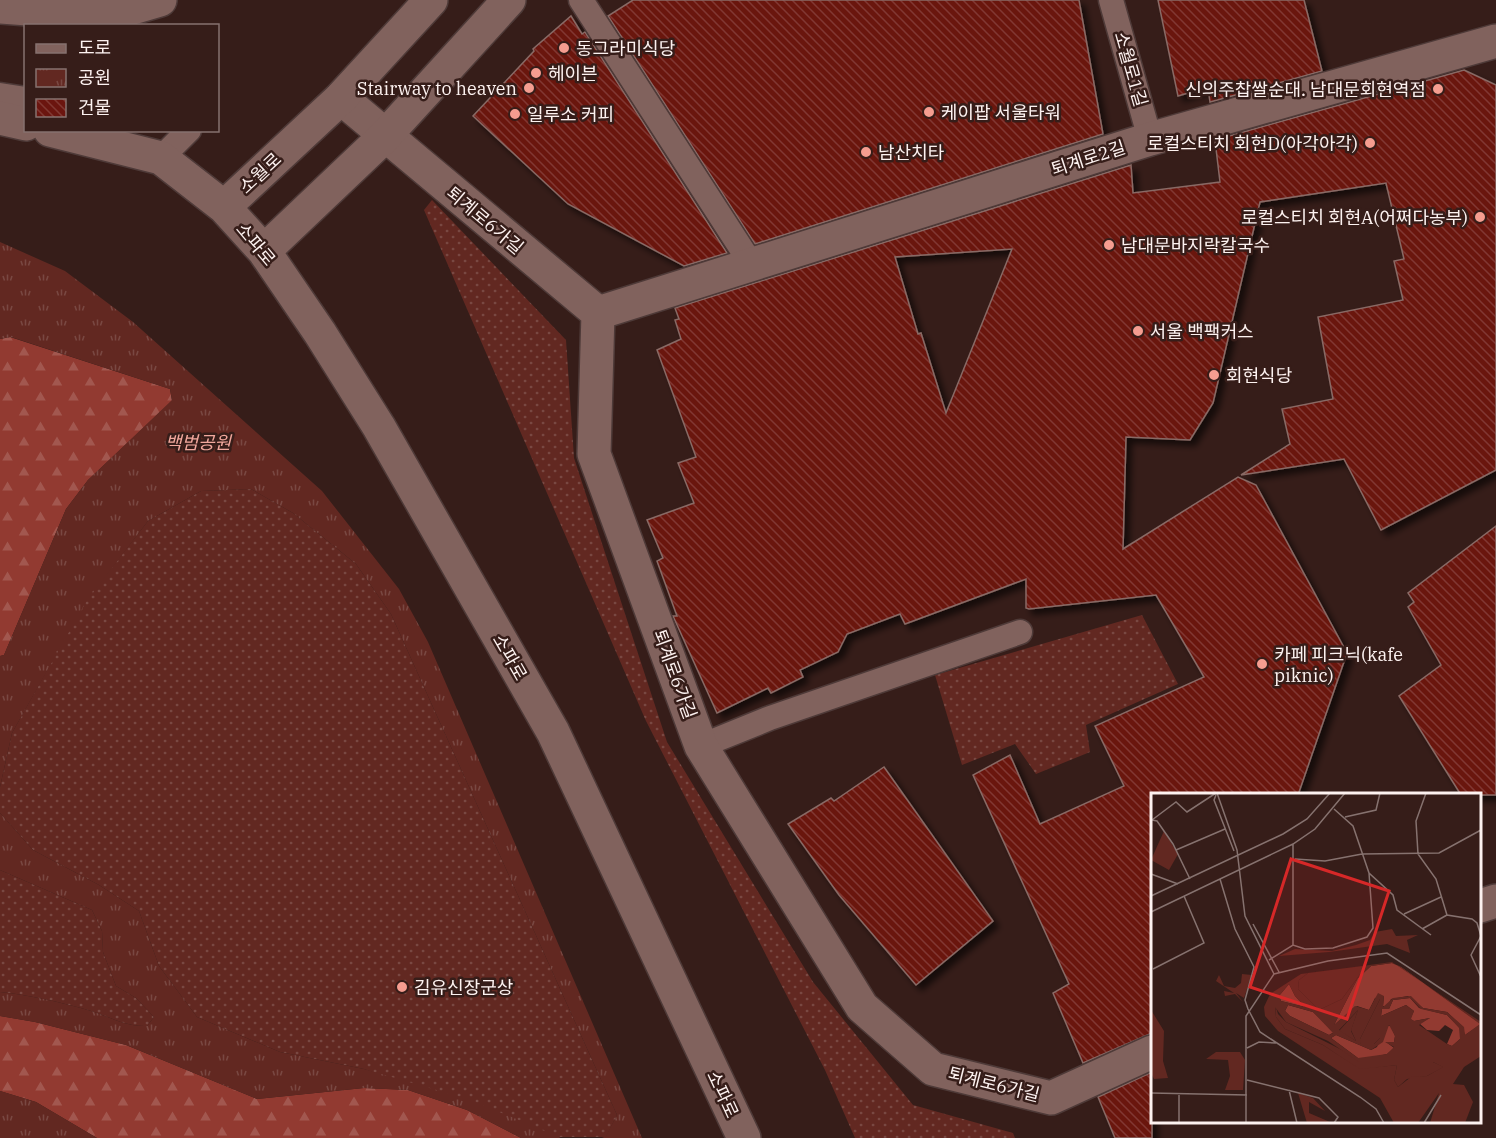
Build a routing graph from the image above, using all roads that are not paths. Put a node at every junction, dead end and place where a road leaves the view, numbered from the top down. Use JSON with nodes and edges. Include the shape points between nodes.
{"nodes":[{"id":1,"x":160,"y":0,"type":"edge"},
{"id":2,"x":431,"y":0,"type":"edge"},
{"id":3,"x":509,"y":0,"type":"edge"},
{"id":4,"x":581,"y":0,"type":"edge"},
{"id":5,"x":1111,"y":0,"type":"edge"},
{"id":6,"x":0,"y":7,"type":"edge"},
{"id":7,"x":1496,"y":41,"type":"edge"},
{"id":8,"x":0,"y":95,"type":"edge"},
{"id":9,"x":341,"y":98,"type":"junction"},
{"id":10,"x":24,"y":99,"type":"edge"},
{"id":11,"x":0,"y":118,"type":"edge"},
{"id":12,"x":24,"y":124,"type":"edge"},
{"id":13,"x":59,"y":132,"type":"edge"},
{"id":14,"x":187,"y":132,"type":"edge"},
{"id":15,"x":385,"y":136,"type":"junction"},
{"id":16,"x":1150,"y":139,"type":"junction"},
{"id":17,"x":161,"y":158,"type":"junction"},
{"id":18,"x":224,"y":207,"type":"junction"},
{"id":19,"x":264,"y":252,"type":"junction"},
{"id":20,"x":752,"y":265,"type":"junction"},
{"id":21,"x":597,"y":314,"type":"junction"},
{"id":22,"x":1020,"y":632,"type":"dead end"},
{"id":23,"x":701,"y":746,"type":"junction"},
{"id":24,"x":1496,"y":901,"type":"edge"},
{"id":25,"x":1481,"y":905,"type":"edge"},
{"id":26,"x":1151,"y":1052,"type":"edge"},
{"id":27,"x":744,"y":1138,"type":"edge"}],
"edges":[{"from":1,"to":6,"type":"street","via":[[109,15]]},
{"from":2,"to":9,"type":"street","name":"소월로"},
{"from":3,"to":15,"type":"street"},
{"from":4,"to":20,"type":"lane"},
{"from":5,"to":16,"type":"lane","name":"소월로1길"},
{"from":7,"to":16,"type":"street","name":"퇴계로2길"},
{"from":8,"to":10,"type":"lane"},
{"from":9,"to":15,"type":"street","name":"퇴계로6가길"},
{"from":9,"to":18,"type":"street","name":"소월로"},
{"from":11,"to":12,"type":"street"},
{"from":13,"to":17,"type":"street","name":"소월로"},
{"from":14,"to":17,"type":"lane"},
{"from":15,"to":19,"type":"street"},
{"from":15,"to":21,"type":"street","name":"퇴계로6가길"},
{"from":16,"to":20,"type":"street","name":"퇴계로2길"},
{"from":17,"to":18,"type":"street","name":"소월로"},
{"from":18,"to":19,"type":"street","name":"소파로"},
{"from":19,"to":27,"type":"street","name":"소파로","via":[[379,427],[553,732]]},
{"from":20,"to":21,"type":"street","name":"퇴계로2길"},
{"from":21,"to":23,"type":"street","name":"퇴계로6가길","via":[[594,454]]},
{"from":22,"to":23,"type":"lane","via":[[770,718]]},
{"from":23,"to":26,"type":"street","name":"퇴계로6가길","via":[[862,1007],[933,1069],[1051,1098]]},
{"from":24,"to":25,"type":"street"}]}
